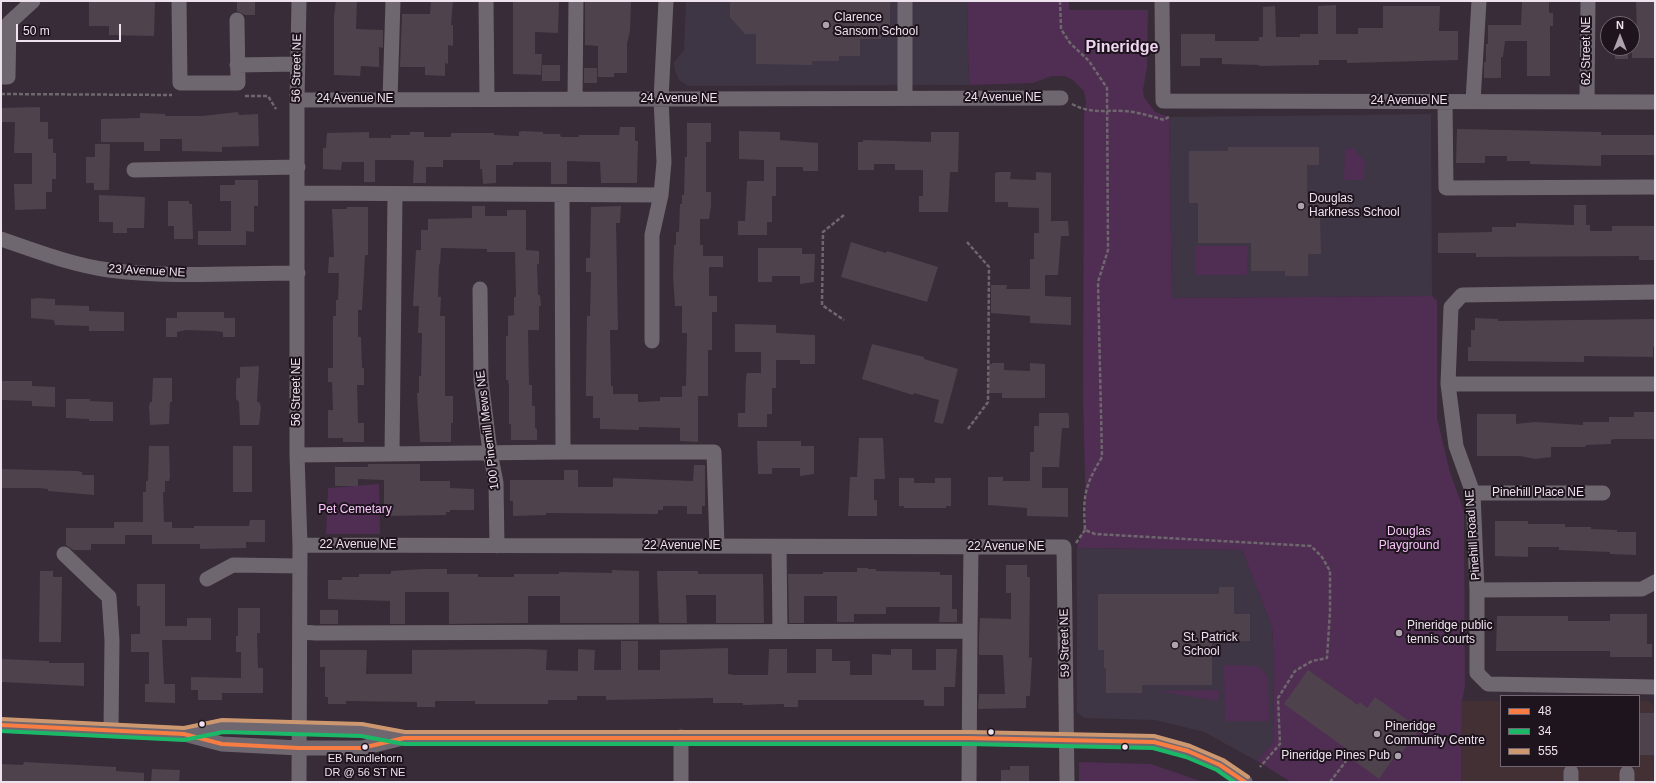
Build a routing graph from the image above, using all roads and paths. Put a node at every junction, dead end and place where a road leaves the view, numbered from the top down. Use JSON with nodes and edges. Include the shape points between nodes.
{"nodes":[{"id":1,"x":33,"y":1,"type":"edge"},
{"id":2,"x":179,"y":1,"type":"edge"},
{"id":3,"x":299,"y":1,"type":"edge"},
{"id":4,"x":393,"y":1,"type":"edge"},
{"id":5,"x":486,"y":1,"type":"edge"},
{"id":6,"x":576,"y":1,"type":"edge"},
{"id":7,"x":666,"y":1,"type":"edge"},
{"id":8,"x":905,"y":1,"type":"edge"},
{"id":9,"x":1060,"y":1,"type":"edge"},
{"id":10,"x":1162,"y":1,"type":"edge"},
{"id":11,"x":1479,"y":1,"type":"edge"},
{"id":12,"x":1588,"y":1,"type":"edge"},
{"id":13,"x":237,"y":20,"type":"dead end"},
{"id":14,"x":297,"y":64,"type":"junction"},
{"id":15,"x":237,"y":65,"type":"junction"},
{"id":16,"x":1,"y":77,"type":"edge"},
{"id":17,"x":1,"y":94,"type":"edge"},
{"id":18,"x":174,"y":95,"type":"dead end"},
{"id":19,"x":244,"y":96,"type":"dead end"},
{"id":20,"x":905,"y":98,"type":"junction"},
{"id":21,"x":1061,"y":98,"type":"joint"},
{"id":22,"x":390,"y":99,"type":"junction"},
{"id":23,"x":487,"y":99,"type":"junction"},
{"id":24,"x":576,"y":99,"type":"junction"},
{"id":25,"x":661,"y":99,"type":"junction"},
{"id":26,"x":296,"y":100,"type":"junction"},
{"id":27,"x":1169,"y":101,"type":"junction"},
{"id":28,"x":1445,"y":101,"type":"junction"},
{"id":29,"x":1473,"y":101,"type":"junction"},
{"id":30,"x":1587,"y":102,"type":"junction"},
{"id":31,"x":1655,"y":102,"type":"edge"},
{"id":32,"x":276,"y":109,"type":"dead end"},
{"id":33,"x":1108,"y":111,"type":"junction"},
{"id":34,"x":298,"y":167,"type":"junction"},
{"id":35,"x":134,"y":170,"type":"dead end"},
{"id":36,"x":1655,"y":187,"type":"edge"},
{"id":37,"x":298,"y":193,"type":"junction"},
{"id":38,"x":395,"y":195,"type":"junction"},
{"id":39,"x":562,"y":195,"type":"junction"},
{"id":40,"x":661,"y":195,"type":"junction"},
{"id":41,"x":844,"y":214,"type":"dead end"},
{"id":42,"x":1,"y":239,"type":"edge"},
{"id":43,"x":967,"y":242,"type":"dead end"},
{"id":44,"x":298,"y":272,"type":"junction"},
{"id":45,"x":480,"y":289,"type":"dead end"},
{"id":46,"x":1655,"y":292,"type":"edge"},
{"id":47,"x":844,"y":320,"type":"dead end"},
{"id":48,"x":652,"y":341,"type":"dead end"},
{"id":49,"x":1448,"y":384,"type":"junction"},
{"id":50,"x":1655,"y":384,"type":"edge"},
{"id":51,"x":968,"y":429,"type":"dead end"},
{"id":52,"x":392,"y":452,"type":"junction"},
{"id":53,"x":490,"y":452,"type":"junction"},
{"id":54,"x":563,"y":452,"type":"junction"},
{"id":55,"x":297,"y":455,"type":"junction"},
{"id":56,"x":1473,"y":493,"type":"junction"},
{"id":57,"x":1603,"y":493,"type":"dead end"},
{"id":58,"x":300,"y":545,"type":"junction"},
{"id":59,"x":497,"y":546,"type":"junction"},
{"id":60,"x":717,"y":546,"type":"junction"},
{"id":61,"x":779,"y":547,"type":"junction"},
{"id":62,"x":971,"y":547,"type":"junction"},
{"id":63,"x":1064,"y":547,"type":"joint"},
{"id":64,"x":64,"y":554,"type":"dead end"},
{"id":65,"x":300,"y":566,"type":"junction"},
{"id":66,"x":207,"y":579,"type":"dead end"},
{"id":67,"x":1655,"y":582,"type":"edge"},
{"id":68,"x":1477,"y":590,"type":"junction"},
{"id":69,"x":780,"y":631,"type":"junction"},
{"id":70,"x":970,"y":631,"type":"junction"},
{"id":71,"x":300,"y":632,"type":"junction"},
{"id":72,"x":1655,"y":687,"type":"edge"},
{"id":73,"x":1,"y":725,"type":"edge"},
{"id":74,"x":111,"y":730,"type":"junction"},
{"id":75,"x":299,"y":730,"type":"junction"},
{"id":76,"x":184,"y":734,"type":"junction"},
{"id":77,"x":681,"y":737,"type":"junction"},
{"id":78,"x":404,"y":738,"type":"junction"},
{"id":79,"x":969,"y":738,"type":"junction"},
{"id":80,"x":1067,"y":740,"type":"junction"},
{"id":81,"x":299,"y":748,"type":"junction"},
{"id":82,"x":1346,"y":761,"type":"dead end"},
{"id":83,"x":1260,"y":767,"type":"dead end"},
{"id":84,"x":299,"y":782,"type":"edge"},
{"id":85,"x":682,"y":782,"type":"edge"},
{"id":86,"x":970,"y":782,"type":"edge"},
{"id":87,"x":1067,"y":782,"type":"edge"},
{"id":88,"x":1244,"y":782,"type":"edge"},
{"id":89,"x":1330,"y":782,"type":"edge"}],
"edges":[{"from":1,"to":16,"type":"street","via":[[9,23],[8,77]]},
{"from":2,"to":15,"type":"street","via":[[180,83],[238,83]]},
{"from":3,"to":14,"type":"street","name":"56 Street NE"},
{"from":4,"to":22,"type":"street"},
{"from":5,"to":23,"type":"street"},
{"from":6,"to":24,"type":"street"},
{"from":7,"to":25,"type":"street"},
{"from":8,"to":20,"type":"street"},
{"from":9,"to":33,"type":"path","via":[[1061,29],[1070,43],[1089,61],[1107,88]]},
{"from":10,"to":27,"type":"street"},
{"from":11,"to":29,"type":"street"},
{"from":12,"to":30,"type":"street","name":"62 Street NE"},
{"from":13,"to":15,"type":"street"},
{"from":14,"to":15,"type":"street"},
{"from":14,"to":26,"type":"street","name":"56 Street NE"},
{"from":17,"to":18,"type":"path"},
{"from":19,"to":32,"type":"path","via":[[268,96]]},
{"from":20,"to":21,"type":"street","name":"24 Avenue NE"},
{"from":20,"to":25,"type":"street","name":"24 Avenue NE"},
{"from":21,"to":33,"type":"path","via":[[1084,111]]},
{"from":22,"to":23,"type":"street","name":"24 Avenue NE"},
{"from":22,"to":26,"type":"street","name":"24 Avenue NE"},
{"from":23,"to":24,"type":"street","name":"24 Avenue NE"},
{"from":24,"to":25,"type":"street","name":"24 Avenue NE"},
{"from":25,"to":40,"type":"street","via":[[664,162]]},
{"from":26,"to":34,"type":"street","name":"56 Street NE"},
{"from":27,"to":28,"type":"street","name":"24 Avenue NE"},
{"from":27,"to":33,"type":"path","via":[[1175,112],[1164,120],[1142,114]]},
{"from":28,"to":29,"type":"street","name":"24 Avenue NE"},
{"from":28,"to":36,"type":"street","via":[[1446,188]]},
{"from":29,"to":30,"type":"street","name":"24 Avenue NE"},
{"from":30,"to":31,"type":"street","name":"24 Avenue NE"},
{"from":33,"to":83,"type":"path","via":[[1108,250],[1098,282],[1102,457],[1089,478],[1084,501],[1085,530],[1095,534],[1311,546],[1322,557],[1330,571],[1327,658],[1312,661],[1295,671],[1278,698],[1280,744]]},
{"from":34,"to":35,"type":"street"},
{"from":34,"to":37,"type":"street","name":"56 Street NE"},
{"from":37,"to":38,"type":"street"},
{"from":37,"to":44,"type":"street","name":"56 Street NE"},
{"from":38,"to":39,"type":"street"},
{"from":38,"to":52,"type":"street"},
{"from":39,"to":40,"type":"street"},
{"from":39,"to":54,"type":"street"},
{"from":40,"to":48,"type":"street","via":[[652,235]]},
{"from":41,"to":47,"type":"path","via":[[823,232],[822,305]]},
{"from":42,"to":44,"type":"street","name":"23 Avenue NE","via":[[71,262],[109,270],[152,273]]},
{"from":43,"to":51,"type":"path","via":[[989,267],[988,402]]},
{"from":44,"to":55,"type":"street","name":"56 Street NE"},
{"from":45,"to":53,"type":"street","name":"100 Pinemill Mews NE","via":[[481,380]]},
{"from":46,"to":49,"type":"street","name":"Pinehill Road NE","via":[[1462,295],[1451,307]]},
{"from":49,"to":50,"type":"street"},
{"from":49,"to":56,"type":"street","name":"Pinehill Road NE","via":[[1456,446]]},
{"from":52,"to":53,"type":"street"},
{"from":52,"to":55,"type":"street"},
{"from":53,"to":54,"type":"street"},
{"from":53,"to":59,"type":"street","name":"100 Pinemill Mews NE","via":[[496,483]]},
{"from":54,"to":60,"type":"street","via":[[714,452]]},
{"from":55,"to":58,"type":"street","name":"56 Street NE"},
{"from":56,"to":57,"type":"street","name":"Pinehill Place NE"},
{"from":56,"to":68,"type":"street","name":"Pinehill Road NE"},
{"from":58,"to":59,"type":"street","name":"22 Avenue NE"},
{"from":58,"to":65,"type":"street","name":"56 Street NE"},
{"from":59,"to":60,"type":"street","name":"22 Avenue NE"},
{"from":60,"to":61,"type":"street","name":"22 Avenue NE"},
{"from":61,"to":62,"type":"street","name":"22 Avenue NE"},
{"from":61,"to":69,"type":"street"},
{"from":62,"to":63,"type":"street","name":"22 Avenue NE"},
{"from":62,"to":70,"type":"street"},
{"from":63,"to":80,"type":"street","name":"59 Street NE"},
{"from":64,"to":74,"type":"street","via":[[109,597],[112,640]]},
{"from":65,"to":66,"type":"street","via":[[233,565]]},
{"from":65,"to":71,"type":"street","name":"56 Street NE"},
{"from":67,"to":68,"type":"street","via":[[1642,589]]},
{"from":68,"to":72,"type":"street","name":"Pinehill Road NE","via":[[1477,673],[1488,684]]},
{"from":69,"to":70,"type":"street"},
{"from":69,"to":71,"type":"street"},
{"from":70,"to":79,"type":"street"},
{"from":71,"to":75,"type":"street","name":"56 Street NE"},
{"from":73,"to":74,"type":"street"},
{"from":74,"to":76,"type":"street"},
{"from":75,"to":76,"type":"street","via":[[222,726]]},
{"from":75,"to":78,"type":"street","via":[[362,730]]},
{"from":75,"to":81,"type":"street","name":"56 Street NE"},
{"from":76,"to":81,"type":"street","via":[[222,744]]},
{"from":77,"to":78,"type":"street"},
{"from":77,"to":79,"type":"street"},
{"from":77,"to":85,"type":"street"},
{"from":78,"to":81,"type":"street","via":[[362,748]]},
{"from":79,"to":80,"type":"street"},
{"from":79,"to":86,"type":"street"},
{"from":80,"to":87,"type":"street","name":"59 Street NE"},
{"from":80,"to":88,"type":"street","via":[[1154,742],[1188,751],[1220,765]]},
{"from":81,"to":84,"type":"street","name":"56 Street NE"},
{"from":82,"to":89,"type":"path"}]}
